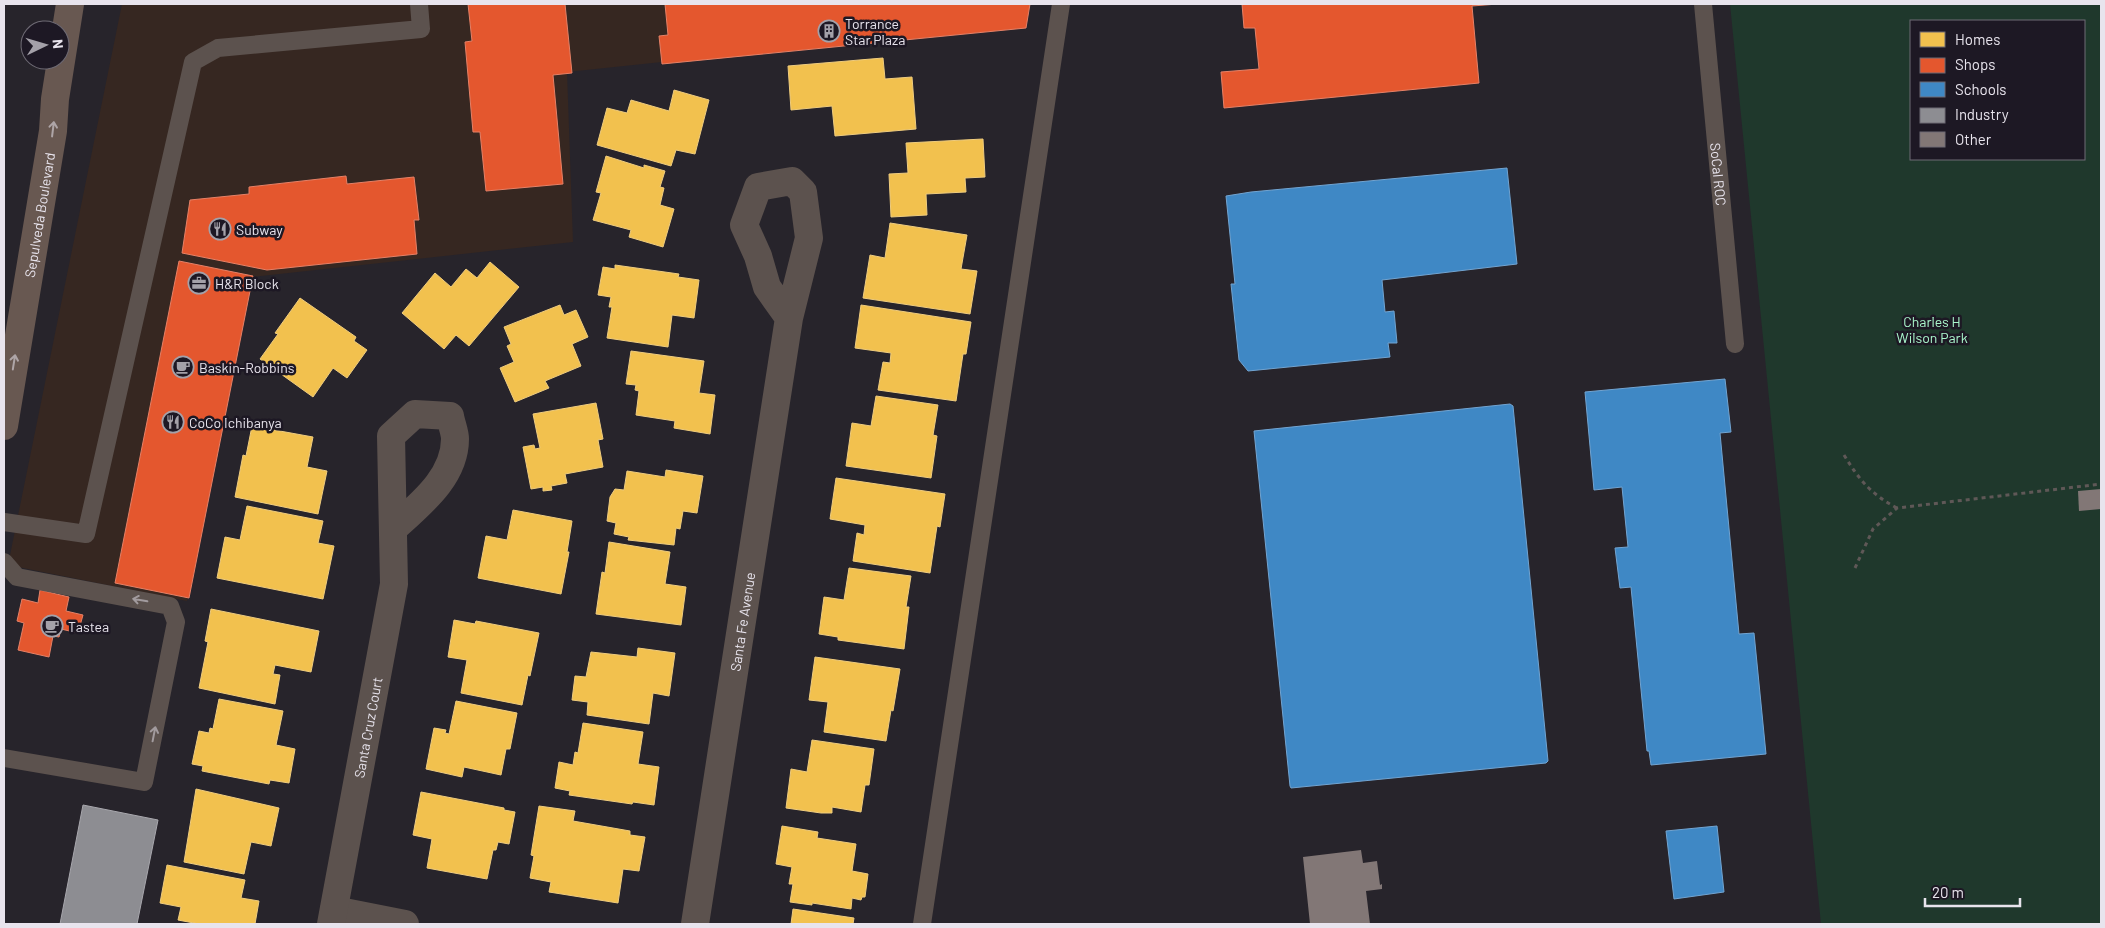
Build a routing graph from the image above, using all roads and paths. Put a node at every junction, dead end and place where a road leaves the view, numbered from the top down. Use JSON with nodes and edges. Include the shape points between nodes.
{"nodes":[{"id":1,"x":70,"y":4,"type":"edge"},
{"id":2,"x":419,"y":4,"type":"edge"},
{"id":3,"x":1061,"y":4,"type":"edge"},
{"id":4,"x":1703,"y":4,"type":"edge"},
{"id":5,"x":789,"y":318,"type":"dead end"},
{"id":6,"x":1735,"y":344,"type":"dead end"},
{"id":7,"x":4,"y":426,"type":"edge"},
{"id":8,"x":1844,"y":455,"type":"dead end"},
{"id":9,"x":2101,"y":484,"type":"edge"},
{"id":10,"x":1897,"y":508,"type":"junction"},
{"id":11,"x":4,"y":522,"type":"edge"},
{"id":12,"x":393,"y":529,"type":"dead end"},
{"id":13,"x":4,"y":562,"type":"edge"},
{"id":14,"x":1855,"y":568,"type":"dead end"},
{"id":15,"x":4,"y":758,"type":"edge"},
{"id":16,"x":333,"y":917,"type":"edge"},
{"id":17,"x":406,"y":924,"type":"edge"},
{"id":18,"x":695,"y":924,"type":"edge"},
{"id":19,"x":922,"y":924,"type":"edge"}],
"edges":[{"from":7,"to":1,"type":"main road","name":"Sepulveda Boulevard","one_way":true,"via":[[53,130]]},
{"from":2,"to":11,"type":"lane","via":[[421,29],[218,48],[193,62],[86,534]]},
{"from":3,"to":19,"type":"lane"},
{"from":4,"to":6,"type":"lane","name":"SoCal ROC"},
{"from":5,"to":18,"type":"street","name":"Santa Fe Avenue"},
{"from":8,"to":10,"type":"path","via":[[1868,490]]},
{"from":9,"to":10,"type":"path"},
{"from":10,"to":14,"type":"path","via":[[1872,529]]},
{"from":12,"to":16,"type":"street","name":"Santa Cruz Court","via":[[394,584]]},
{"from":15,"to":13,"type":"lane","one_way":true,"via":[[144,782],[176,622],[170,606],[17,577]]},
{"from":16,"to":17,"type":"street"}]}
